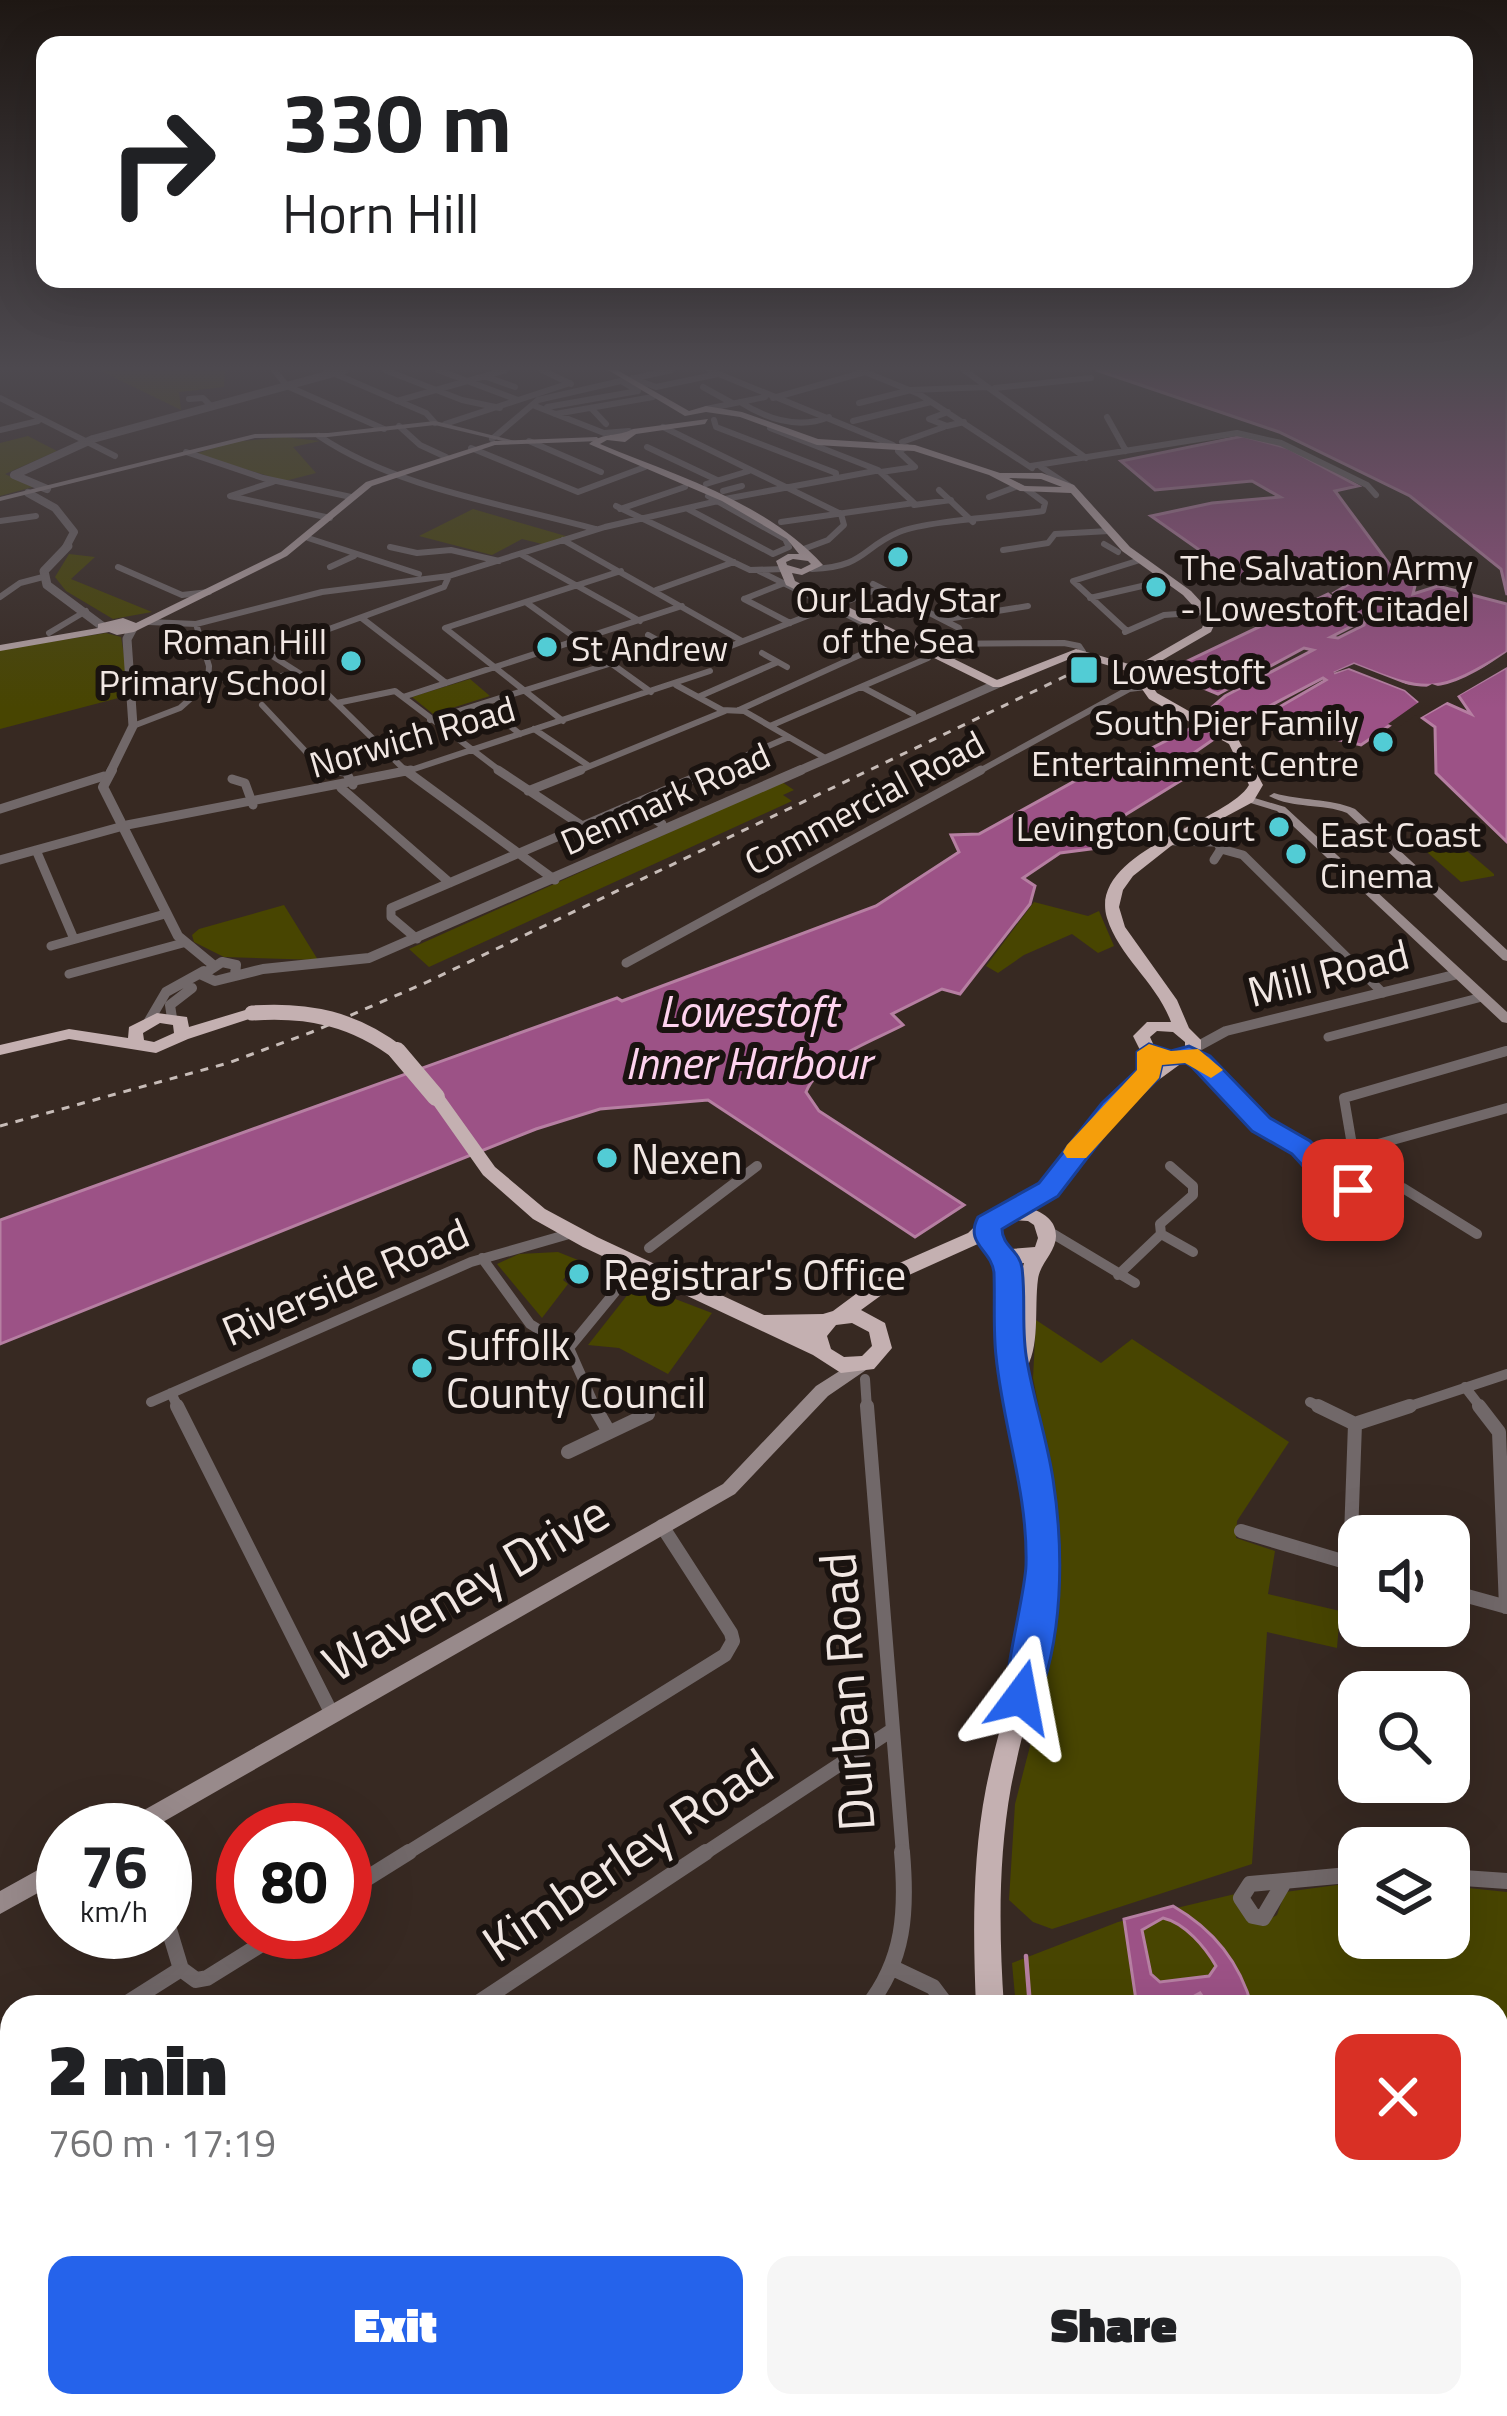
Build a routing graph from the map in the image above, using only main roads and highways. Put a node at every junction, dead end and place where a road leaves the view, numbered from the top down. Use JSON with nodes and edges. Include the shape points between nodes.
{"nodes":[{"id":1,"x":69,"y":483,"type":"edge"},
{"id":2,"x":372,"y":483,"type":"edge"},
{"id":3,"x":692,"y":483,"type":"edge"},
{"id":4,"x":1046,"y":483,"type":"edge"},
{"id":5,"x":0,"y":499,"type":"edge"},
{"id":6,"x":806,"y":558,"type":"junction"},
{"id":7,"x":782,"y":569,"type":"junction"},
{"id":8,"x":0,"y":648,"type":"edge"},
{"id":9,"x":1139,"y":669,"type":"junction"},
{"id":10,"x":1252,"y":792,"type":"junction"},
{"id":11,"x":1296,"y":810,"type":"junction"},
{"id":12,"x":1507,"y":957,"type":"edge"},
{"id":13,"x":1165,"y":995,"type":"junction"},
{"id":14,"x":1507,"y":1019,"type":"edge"},
{"id":15,"x":178,"y":1025,"type":"junction"},
{"id":16,"x":1157,"y":1025,"type":"junction"},
{"id":17,"x":142,"y":1030,"type":"junction"},
{"id":18,"x":1183,"y":1030,"type":"junction"},
{"id":19,"x":0,"y":1050,"type":"edge"},
{"id":20,"x":1150,"y":1062,"type":"junction"},
{"id":21,"x":1048,"y":1190,"type":"junction"},
{"id":22,"x":1004,"y":1213,"type":"junction"},
{"id":23,"x":986,"y":1228,"type":"junction"},
{"id":24,"x":1043,"y":1239,"type":"junction"},
{"id":25,"x":997,"y":1250,"type":"junction"},
{"id":26,"x":831,"y":1319,"type":"junction"},
{"id":27,"x":764,"y":1320,"type":"junction"},
{"id":28,"x":878,"y":1328,"type":"junction"},
{"id":29,"x":822,"y":1352,"type":"junction"},
{"id":30,"x":1017,"y":1370,"type":"junction"},
{"id":31,"x":863,"y":1372,"type":"junction"},
{"id":32,"x":823,"y":1391,"type":"junction"},
{"id":33,"x":177,"y":1803,"type":"edge"},
{"id":34,"x":36,"y":1882,"type":"edge"},
{"id":35,"x":0,"y":1903,"type":"edge"},
{"id":36,"x":989,"y":1995,"type":"edge"}],
"edges":[{"from":1,"to":5,"type":"main road"},
{"from":2,"to":8,"type":"main road","via":[[308,538],[156,621]]},
{"from":3,"to":6,"type":"highway","via":[[730,497]]},
{"from":4,"to":9,"type":"highway","via":[[1073,489],[1118,547],[1213,623]]},
{"from":6,"to":7,"type":"highway"},
{"from":6,"to":7,"type":"highway"},
{"from":7,"to":9,"type":"highway","name":"Denmark Road","via":[[998,684],[1083,652]]},
{"from":9,"to":10,"type":"highway","via":[[1151,690],[1229,739]]},
{"from":10,"to":11,"type":"main road"},
{"from":10,"to":13,"type":"highway","via":[[1129,869],[1116,887],[1112,905],[1122,935]]},
{"from":11,"to":12,"type":"main road","via":[[1338,804],[1351,811]]},
{"from":11,"to":14,"type":"main road"},
{"from":13,"to":16,"type":"highway"},
{"from":13,"to":18,"type":"highway"},
{"from":15,"to":17,"type":"highway"},
{"from":15,"to":17,"type":"highway","via":[[164,1046]]},
{"from":15,"to":27,"type":"highway","bridge":true,"via":[[308,1012],[376,1032],[422,1074],[508,1191],[590,1243]]},
{"from":16,"to":18,"type":"highway"},
{"from":16,"to":20,"type":"highway","via":[[1141,1036]]},
{"from":17,"to":19,"type":"highway","via":[[56,1036]]},
{"from":18,"to":20,"type":"highway","via":[[1188,1054]]},
{"from":20,"to":21,"type":"highway"},
{"from":21,"to":22,"type":"highway"},
{"from":21,"to":24,"type":"highway"},
{"from":22,"to":23,"type":"highway"},
{"from":22,"to":24,"type":"highway","via":[[1026,1214]]},
{"from":23,"to":25,"type":"highway"},
{"from":23,"to":26,"type":"highway","via":[[902,1270]]},
{"from":24,"to":25,"type":"highway","via":[[1016,1257]]},
{"from":24,"to":30,"type":"highway","via":[[1028,1280]]},
{"from":25,"to":28,"type":"highway","via":[[956,1255],[899,1286],[880,1307]]},
{"from":25,"to":30,"type":"highway","via":[[1007,1262]]},
{"from":26,"to":27,"type":"highway"},
{"from":26,"to":28,"type":"highway","via":[[860,1316]]},
{"from":26,"to":29,"type":"highway","via":[[818,1336]]},
{"from":27,"to":29,"type":"highway"},
{"from":28,"to":31,"type":"highway","via":[[882,1348]]},
{"from":29,"to":31,"type":"highway"},
{"from":29,"to":32,"type":"main road"},
{"from":30,"to":36,"type":"highway","via":[[1043,1564],[1037,1627],[994,1813]]},
{"from":31,"to":32,"type":"main road","name":"Waveney Drive"},
{"from":32,"to":33,"type":"main road","name":"Waveney Drive","via":[[739,1482]]},
{"from":34,"to":35,"type":"main road"}]}
